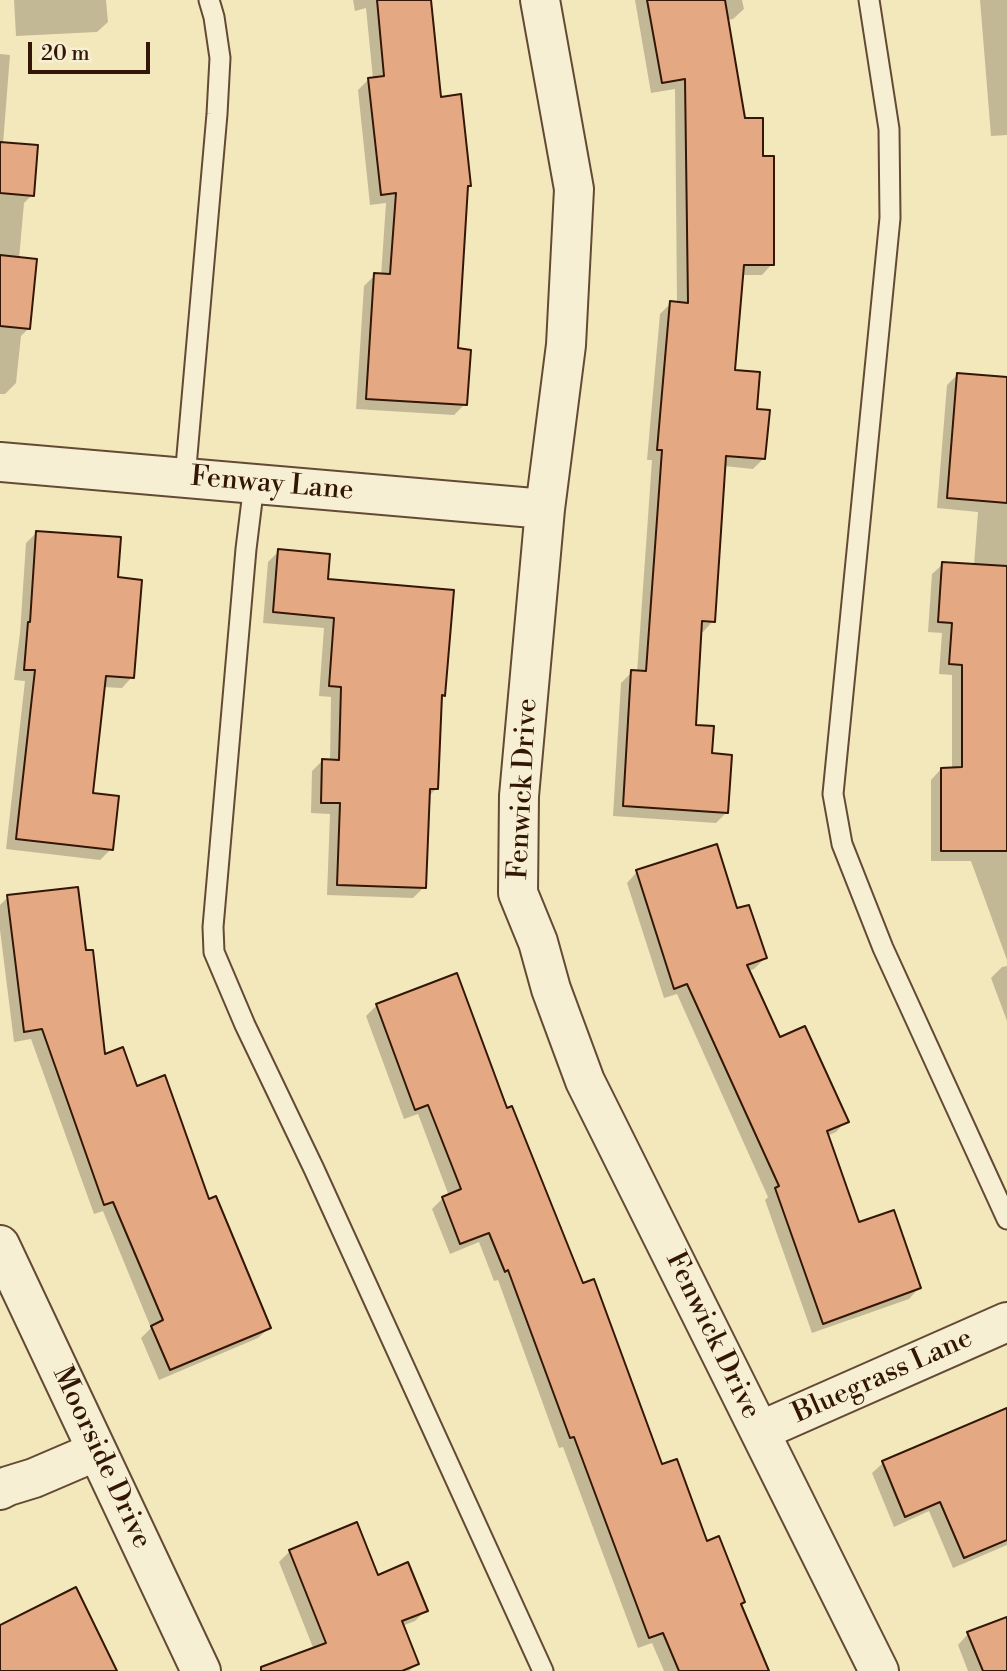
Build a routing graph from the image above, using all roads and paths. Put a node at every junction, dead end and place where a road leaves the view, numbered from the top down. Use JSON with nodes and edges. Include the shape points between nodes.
{"nodes":[{"id":1,"x":209,"y":0,"type":"edge"},
{"id":2,"x":540,"y":0,"type":"edge"},
{"id":3,"x":869,"y":0,"type":"edge"},
{"id":4,"x":0,"y":461,"type":"edge"},
{"id":5,"x":185,"y":478,"type":"junction"},
{"id":6,"x":254,"y":484,"type":"junction"},
{"id":7,"x":545,"y":509,"type":"junction"},
{"id":8,"x":1007,"y":1219,"type":"edge"},
{"id":9,"x":0,"y":1245,"type":"edge"},
{"id":10,"x":1007,"y":1322,"type":"edge"},
{"id":11,"x":760,"y":1431,"type":"junction"},
{"id":12,"x":97,"y":1451,"type":"junction"},
{"id":13,"x":0,"y":1490,"type":"edge"},
{"id":14,"x":201,"y":1671,"type":"edge"},
{"id":15,"x":543,"y":1671,"type":"edge"},
{"id":16,"x":879,"y":1671,"type":"edge"}],
"edges":[{"from":1,"to":5,"type":"lane","via":[[220,58]]},
{"from":2,"to":7,"type":"street","name":"Fenwick Drive","via":[[574,189],[566,345]]},
{"from":3,"to":8,"type":"lane","via":[[889,129],[890,218],[833,794],[842,844],[883,948]]},
{"from":4,"to":5,"type":"street","name":"Fenway Lane"},
{"from":5,"to":6,"type":"street","name":"Fenway Lane"},
{"from":6,"to":7,"type":"street","name":"Fenway Lane"},
{"from":6,"to":15,"type":"lane","via":[[214,951]]},
{"from":7,"to":11,"type":"street","name":"Fenwick Drive","via":[[519,796],[518,893],[585,1081]]},
{"from":9,"to":12,"type":"street","name":"Moorside Drive"},
{"from":10,"to":11,"type":"street","name":"Bluegrass Lane"},
{"from":11,"to":16,"type":"street","name":"Fenwick Drive"},
{"from":12,"to":13,"type":"street"},
{"from":12,"to":14,"type":"street","name":"Moorside Drive"}]}
